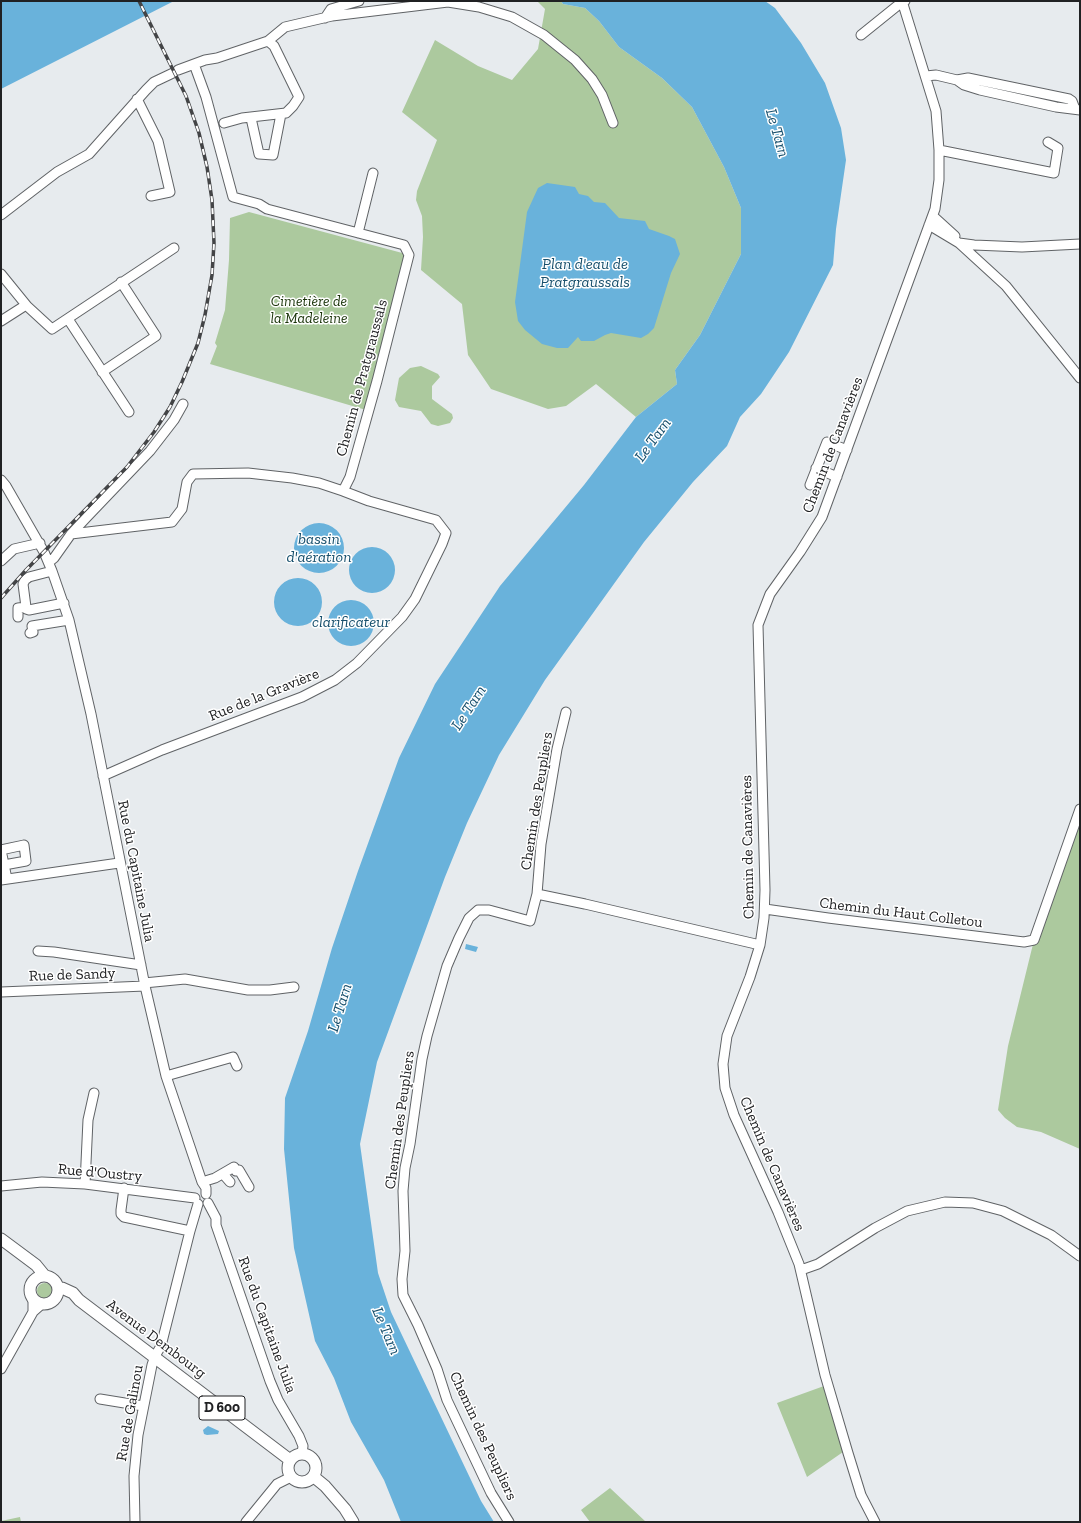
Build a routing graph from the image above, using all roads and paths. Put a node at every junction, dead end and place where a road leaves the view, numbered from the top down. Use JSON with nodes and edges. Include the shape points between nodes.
{"nodes":[{"id":1,"x":359,"y":1,"type":"edge"},
{"id":2,"x":903,"y":1,"type":"edge"},
{"id":3,"x":324,"y":18,"type":"junction"},
{"id":4,"x":861,"y":35,"type":"dead end"},
{"id":5,"x":268,"y":41,"type":"junction"},
{"id":6,"x":194,"y":64,"type":"junction"},
{"id":7,"x":926,"y":76,"type":"junction"},
{"id":8,"x":957,"y":80,"type":"junction"},
{"id":9,"x":981,"y":80,"type":"junction"},
{"id":10,"x":980,"y":90,"type":"junction"},
{"id":11,"x":137,"y":99,"type":"junction"},
{"id":12,"x":1078,"y":109,"type":"edge"},
{"id":13,"x":281,"y":114,"type":"junction"},
{"id":14,"x":251,"y":118,"type":"junction"},
{"id":15,"x":224,"y":123,"type":"dead end"},
{"id":16,"x":613,"y":123,"type":"dead end"},
{"id":17,"x":1048,"y":142,"type":"dead end"},
{"id":18,"x":939,"y":150,"type":"junction"},
{"id":19,"x":373,"y":173,"type":"dead end"},
{"id":20,"x":151,"y":196,"type":"dead end"},
{"id":21,"x":1,"y":215,"type":"edge"},
{"id":22,"x":933,"y":216,"type":"junction"},
{"id":23,"x":929,"y":225,"type":"junction"},
{"id":24,"x":358,"y":233,"type":"junction"},
{"id":25,"x":961,"y":243,"type":"junction"},
{"id":26,"x":1080,"y":244,"type":"edge"},
{"id":27,"x":174,"y":248,"type":"dead end"},
{"id":28,"x":1,"y":274,"type":"edge"},
{"id":29,"x":121,"y":282,"type":"junction"},
{"id":30,"x":26,"y":305,"type":"junction"},
{"id":31,"x":68,"y":319,"type":"junction"},
{"id":32,"x":1,"y":321,"type":"edge"},
{"id":33,"x":102,"y":372,"type":"junction"},
{"id":34,"x":1080,"y":378,"type":"edge"},
{"id":35,"x":183,"y":404,"type":"dead end"},
{"id":36,"x":129,"y":412,"type":"dead end"},
{"id":37,"x":847,"y":450,"type":"junction"},
{"id":38,"x":816,"y":468,"type":"junction"},
{"id":39,"x":837,"y":477,"type":"junction"},
{"id":40,"x":3,"y":484,"type":"edge"},
{"id":41,"x":810,"y":485,"type":"dead end"},
{"id":42,"x":344,"y":491,"type":"junction"},
{"id":43,"x":71,"y":534,"type":"junction"},
{"id":44,"x":42,"y":547,"type":"junction"},
{"id":45,"x":1,"y":561,"type":"edge"},
{"id":46,"x":50,"y":566,"type":"junction"},
{"id":47,"x":64,"y":603,"type":"junction"},
{"id":48,"x":26,"y":607,"type":"junction"},
{"id":49,"x":18,"y":617,"type":"dead end"},
{"id":50,"x":69,"y":620,"type":"junction"},
{"id":51,"x":30,"y":633,"type":"dead end"},
{"id":52,"x":566,"y":712,"type":"dead end"},
{"id":53,"x":103,"y":776,"type":"junction"},
{"id":54,"x":1080,"y":809,"type":"edge"},
{"id":55,"x":120,"y":863,"type":"junction"},
{"id":56,"x":4,"y":865,"type":"dead end"},
{"id":57,"x":4,"y":880,"type":"edge"},
{"id":58,"x":537,"y":894,"type":"junction"},
{"id":59,"x":765,"y":909,"type":"junction"},
{"id":60,"x":760,"y":945,"type":"junction"},
{"id":61,"x":38,"y":951,"type":"dead end"},
{"id":62,"x":141,"y":965,"type":"junction"},
{"id":63,"x":144,"y":985,"type":"junction"},
{"id":64,"x":294,"y":987,"type":"dead end"},
{"id":65,"x":1,"y":992,"type":"edge"},
{"id":66,"x":236,"y":1066,"type":"dead end"},
{"id":67,"x":166,"y":1076,"type":"junction"},
{"id":68,"x":94,"y":1093,"type":"dead end"},
{"id":69,"x":223,"y":1174,"type":"junction"},
{"id":70,"x":202,"y":1182,"type":"junction"},
{"id":71,"x":230,"y":1182,"type":"dead end"},
{"id":72,"x":85,"y":1184,"type":"junction"},
{"id":73,"x":1,"y":1186,"type":"edge"},
{"id":74,"x":124,"y":1188,"type":"junction"},
{"id":75,"x":249,"y":1188,"type":"dead end"},
{"id":76,"x":202,"y":1199,"type":"junction"},
{"id":77,"x":190,"y":1231,"type":"junction"},
{"id":78,"x":1,"y":1240,"type":"edge"},
{"id":79,"x":1080,"y":1256,"type":"edge"},
{"id":80,"x":800,"y":1270,"type":"junction"},
{"id":81,"x":40,"y":1278,"type":"junction"},
{"id":82,"x":57,"y":1293,"type":"junction"},
{"id":83,"x":37,"y":1302,"type":"junction"},
{"id":84,"x":155,"y":1356,"type":"junction"},
{"id":85,"x":1,"y":1369,"type":"edge"},
{"id":86,"x":100,"y":1399,"type":"dead end"},
{"id":87,"x":144,"y":1406,"type":"junction"},
{"id":88,"x":302,"y":1454,"type":"junction"},
{"id":89,"x":290,"y":1460,"type":"junction"},
{"id":90,"x":291,"y":1477,"type":"junction"},
{"id":91,"x":314,"y":1477,"type":"junction"},
{"id":92,"x":135,"y":1522,"type":"edge"},
{"id":93,"x":246,"y":1522,"type":"edge"},
{"id":94,"x":353,"y":1522,"type":"edge"},
{"id":95,"x":510,"y":1522,"type":"edge"},
{"id":96,"x":875,"y":1522,"type":"edge"}],
"edges":[{"from":1,"to":3,"type":"street","via":[[331,10]]},
{"from":2,"to":4,"type":"street"},
{"from":2,"to":7,"type":"street","name":"Chemin de Canavières"},
{"from":3,"to":5,"type":"street","via":[[285,26]]},
{"from":3,"to":16,"type":"street","via":[[448,2],[479,7],[512,17],[544,35],[575,60],[602,95]]},
{"from":5,"to":6,"type":"street"},
{"from":5,"to":13,"type":"street","via":[[274,46],[299,97],[286,113]]},
{"from":6,"to":11,"type":"street","via":[[154,82]]},
{"from":6,"to":24,"type":"street","name":"Chemin de Pratgraussals","via":[[206,97],[233,197],[259,204],[267,209]]},
{"from":7,"to":8,"type":"street","via":[[936,75]]},
{"from":7,"to":18,"type":"street","name":"Chemin de Canavières","via":[[936,111]]},
{"from":8,"to":9,"type":"street"},
{"from":8,"to":10,"type":"street"},
{"from":9,"to":10,"type":"street"},
{"from":9,"to":12,"type":"street","via":[[1069,99]]},
{"from":10,"to":12,"type":"street","via":[[1056,108]]},
{"from":11,"to":20,"type":"street","via":[[158,141],[170,192]]},
{"from":11,"to":21,"type":"street","via":[[89,154],[57,172]]},
{"from":13,"to":14,"type":"street"},
{"from":13,"to":14,"type":"street","via":[[273,155],[259,154]]},
{"from":14,"to":15,"type":"street"},
{"from":17,"to":18,"type":"street","via":[[1058,148],[1054,173]]},
{"from":18,"to":22,"type":"street","name":"Chemin de Canavières","via":[[939,180]]},
{"from":19,"to":24,"type":"street"},
{"from":22,"to":23,"type":"street","name":"Chemin de Canavières"},
{"from":22,"to":25,"type":"street"},
{"from":23,"to":25,"type":"street"},
{"from":23,"to":37,"type":"street","name":"Chemin de Canavières"},
{"from":24,"to":42,"type":"street","name":"Chemin de Pratgraussals","via":[[404,245],[409,255],[377,381]]},
{"from":25,"to":26,"type":"street","via":[[985,246]]},
{"from":25,"to":34,"type":"street","via":[[1006,286]]},
{"from":27,"to":29,"type":"street"},
{"from":28,"to":30,"type":"street"},
{"from":29,"to":31,"type":"street"},
{"from":29,"to":33,"type":"street","via":[[156,336]]},
{"from":30,"to":31,"type":"street","via":[[52,329]]},
{"from":30,"to":32,"type":"street"},
{"from":31,"to":33,"type":"street"},
{"from":33,"to":36,"type":"street"},
{"from":35,"to":43,"type":"street","via":[[150,451]]},
{"from":37,"to":38,"type":"street","via":[[827,442]]},
{"from":37,"to":39,"type":"street","name":"Chemin de Canavières"},
{"from":38,"to":39,"type":"street"},
{"from":38,"to":41,"type":"street"},
{"from":39,"to":59,"type":"street","name":"Chemin de Canavières","via":[[822,517],[770,594],[758,625]]},
{"from":40,"to":44,"type":"street","name":"Rue du Capitaine Julia"},
{"from":42,"to":43,"type":"street","via":[[292,478],[248,474],[193,474],[187,482],[182,509],[172,522]]},
{"from":42,"to":53,"type":"street","name":"Rue de la Gravière","via":[[369,501],[436,520],[446,534],[415,599],[402,617],[357,663],[335,680],[302,696],[162,750]]},
{"from":43,"to":46,"type":"street"},
{"from":44,"to":45,"type":"street","via":[[14,549]]},
{"from":44,"to":46,"type":"street","name":"Rue du Capitaine Julia"},
{"from":46,"to":47,"type":"street","name":"Rue du Capitaine Julia"},
{"from":46,"to":48,"type":"street","via":[[25,580],[23,584]]},
{"from":47,"to":48,"type":"street","via":[[29,610]]},
{"from":47,"to":50,"type":"street","name":"Rue du Capitaine Julia"},
{"from":48,"to":49,"type":"street","via":[[18,608]]},
{"from":50,"to":51,"type":"street","via":[[32,626],[33,632]]},
{"from":50,"to":53,"type":"street","name":"Rue du Capitaine Julia"},
{"from":52,"to":58,"type":"street","name":"Chemin des Peupliers","via":[[541,844]]},
{"from":53,"to":55,"type":"street","name":"Rue du Capitaine Julia"},
{"from":54,"to":59,"type":"street","name":"Chemin du Haut Colletou","via":[[1034,940],[1024,942]]},
{"from":55,"to":57,"type":"street"},
{"from":55,"to":62,"type":"street","name":"Rue du Capitaine Julia"},
{"from":56,"to":57,"type":"street"},
{"from":58,"to":60,"type":"street"},
{"from":58,"to":95,"type":"street","name":"Chemin des Peupliers","via":[[530,921],[490,910],[478,910],[468,918],[458,938],[425,1043],[403,1191],[403,1295],[437,1369],[447,1400],[491,1493]]},
{"from":59,"to":60,"type":"street","name":"Chemin de Canavières"},
{"from":60,"to":80,"type":"street","name":"Chemin de Canavières","via":[[727,1036],[724,1053],[725,1088]]},
{"from":61,"to":62,"type":"street"},
{"from":62,"to":63,"type":"street","name":"Rue du Capitaine Julia"},
{"from":63,"to":64,"type":"street","name":"Rue de Sandy","via":[[184,979],[248,990]]},
{"from":63,"to":65,"type":"street","name":"Rue de Sandy"},
{"from":63,"to":67,"type":"street","name":"Rue du Capitaine Julia"},
{"from":66,"to":67,"type":"street","via":[[233,1057]]},
{"from":67,"to":70,"type":"street","name":"Rue du Capitaine Julia"},
{"from":68,"to":72,"type":"street","via":[[88,1120]]},
{"from":69,"to":70,"type":"street"},
{"from":69,"to":71,"type":"street"},
{"from":69,"to":75,"type":"street","via":[[234,1168],[236,1171],[239,1170]]},
{"from":70,"to":76,"type":"street","name":"Rue de Galinou"},
{"from":72,"to":73,"type":"street","name":"Rue d'Oustry","via":[[42,1182]]},
{"from":72,"to":74,"type":"street","name":"Rue d'Oustry"},
{"from":74,"to":76,"type":"street","name":"Rue d'Oustry"},
{"from":74,"to":77,"type":"street","via":[[120,1210],[124,1217]]},
{"from":76,"to":77,"type":"street","name":"Rue de Galinou"},
{"from":76,"to":88,"type":"street","name":"Rue du Capitaine Julia","via":[[216,1218],[216,1225],[270,1381],[299,1436],[303,1446]]},
{"from":77,"to":84,"type":"street","name":"Rue de Galinou","via":[[161,1346]]},
{"from":78,"to":81,"type":"main road","via":[[36,1265]]},
{"from":79,"to":80,"type":"street","via":[[1051,1236],[1003,1211],[973,1203],[945,1202],[907,1211],[818,1264]]},
{"from":80,"to":96,"type":"street","name":"Chemin de Canavières","via":[[825,1375],[846,1446],[861,1495]]},
{"from":81,"to":82,"type":"main road","via":[[51,1278],[56,1282]]},
{"from":81,"to":83,"type":"main road","via":[[30,1290]]},
{"from":82,"to":83,"type":"main road","via":[[49,1304]]},
{"from":82,"to":84,"type":"main road","name":"Avenue Dembourg","number":"D 600","via":[[79,1300]]},
{"from":83,"to":85,"type":"street"},
{"from":84,"to":87,"type":"street","name":"Rue de Galinou"},
{"from":84,"to":89,"type":"main road","name":"Avenue Dembourg","number":"D 600"},
{"from":86,"to":87,"type":"street"},
{"from":87,"to":92,"type":"street","name":"Rue de Galinou","via":[[134,1476]]},
{"from":88,"to":89,"type":"main road"},
{"from":88,"to":91,"type":"main road","via":[[311,1456],[316,1464]]},
{"from":89,"to":90,"type":"main road","via":[[288,1468]]},
{"from":90,"to":91,"type":"main road","via":[[302,1482]]},
{"from":90,"to":93,"type":"street","via":[[277,1484]]},
{"from":91,"to":94,"type":"main road","via":[[345,1509]]}]}
